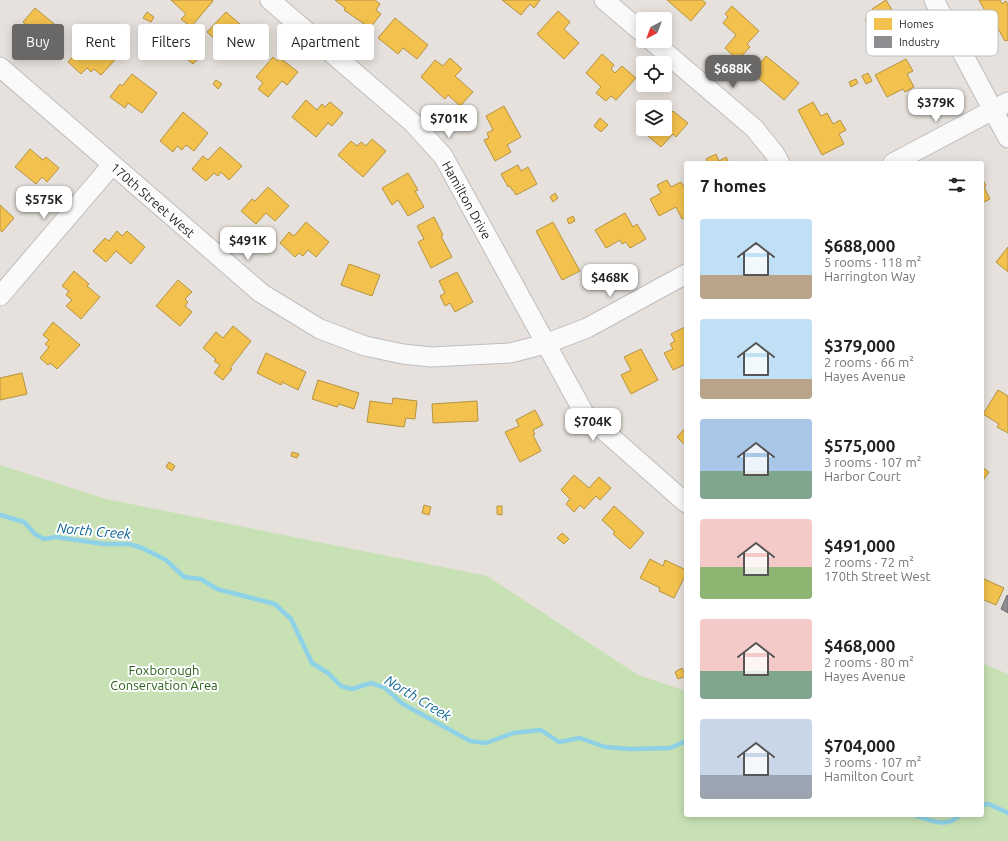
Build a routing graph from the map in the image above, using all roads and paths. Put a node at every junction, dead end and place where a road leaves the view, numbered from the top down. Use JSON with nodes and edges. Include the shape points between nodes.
{"nodes":[{"id":1,"x":270,"y":0,"type":"edge"},
{"id":2,"x":604,"y":0,"type":"edge"},
{"id":3,"x":934,"y":0,"type":"edge"},
{"id":4,"x":940,"y":10,"type":"edge"},
{"id":5,"x":636,"y":27,"type":"edge"},
{"id":6,"x":660,"y":48,"type":"edge"},
{"id":7,"x":969,"y":56,"type":"edge"},
{"id":8,"x":0,"y":67,"type":"edge"},
{"id":9,"x":1000,"y":106,"type":"edge"},
{"id":10,"x":1008,"y":138,"type":"edge"},
{"id":11,"x":779,"y":161,"type":"edge"},
{"id":12,"x":897,"y":161,"type":"edge"},
{"id":13,"x":112,"y":165,"type":"junction"},
{"id":14,"x":684,"y":275,"type":"edge"},
{"id":15,"x":0,"y":296,"type":"edge"},
{"id":16,"x":545,"y":344,"type":"junction"},
{"id":17,"x":684,"y":501,"type":"edge"}],
"edges":[{"from":1,"to":16,"type":"street","name":"Hamilton Drive","via":[[413,123],[443,156]]},
{"from":2,"to":5,"type":"street"},
{"from":3,"to":4,"type":"street"},
{"from":6,"to":11,"type":"street","via":[[754,128]]},
{"from":7,"to":9,"type":"street"},
{"from":8,"to":13,"type":"street","name":"170th Street West"},
{"from":9,"to":10,"type":"street"},
{"from":9,"to":12,"type":"street"},
{"from":13,"to":15,"type":"street"},
{"from":13,"to":16,"type":"street","name":"170th Street West","via":[[261,293],[320,329],[365,346],[431,357],[510,353]]},
{"from":14,"to":16,"type":"street","name":"170th Street West","via":[[587,328]]},
{"from":16,"to":17,"type":"street","name":"Hamilton Drive","via":[[584,413]]}]}
